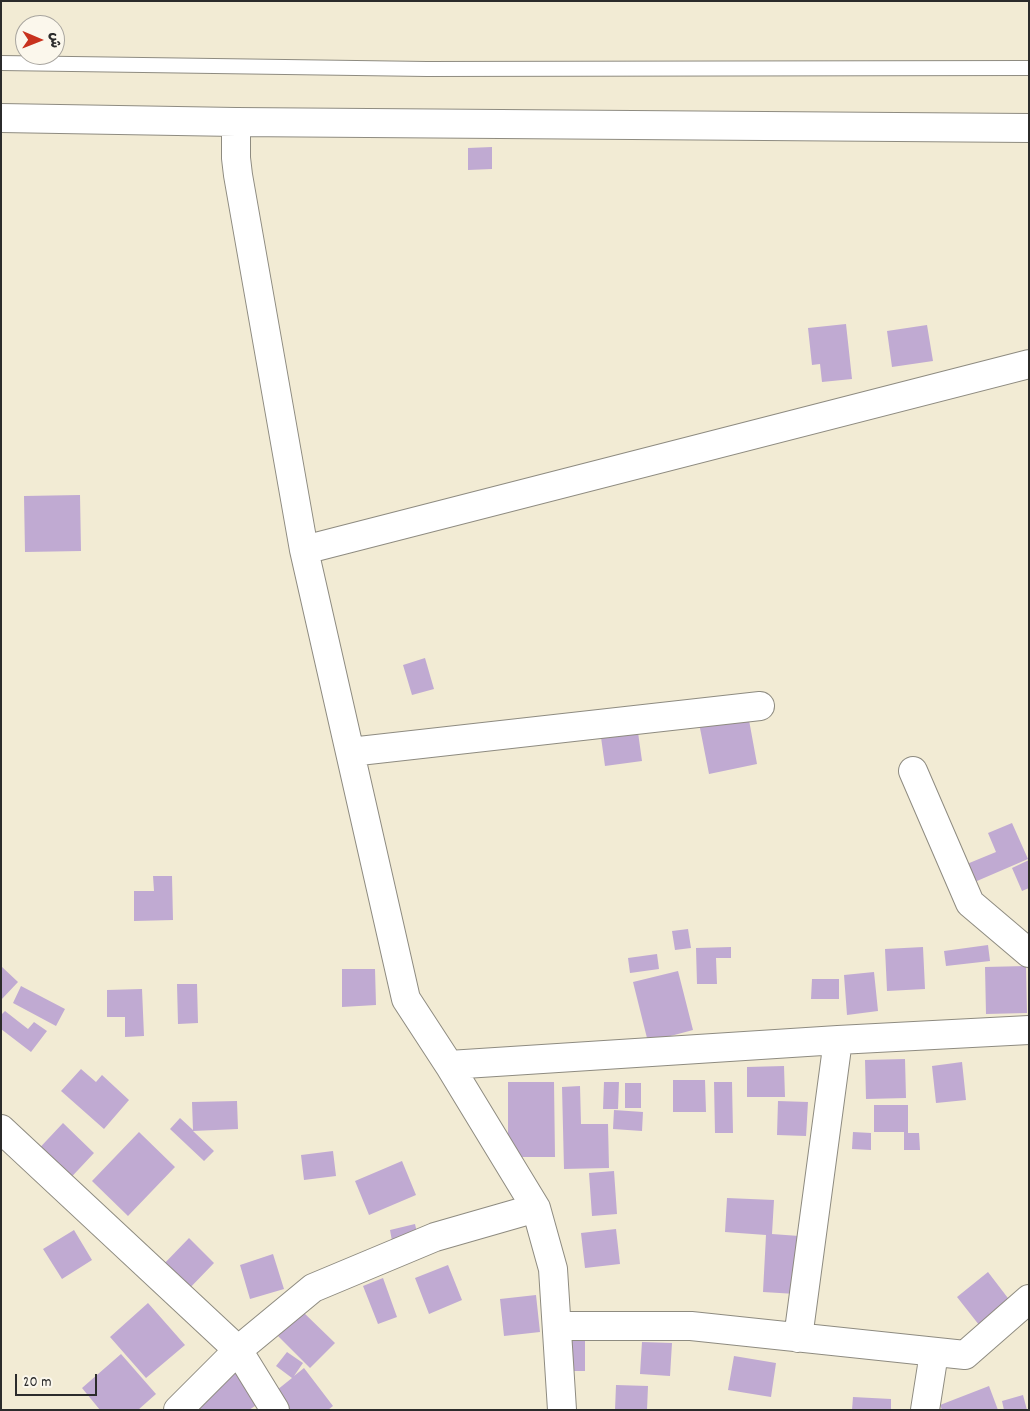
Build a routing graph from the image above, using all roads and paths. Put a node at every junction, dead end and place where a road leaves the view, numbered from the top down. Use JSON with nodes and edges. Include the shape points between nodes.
{"nodes":[{"id":1,"x":1,"y":63,"type":"edge"},
{"id":2,"x":1029,"y":68,"type":"edge"},
{"id":3,"x":1,"y":118,"type":"edge"},
{"id":4,"x":236,"y":122,"type":"junction"},
{"id":5,"x":1029,"y":128,"type":"edge"},
{"id":6,"x":1029,"y":364,"type":"edge"},
{"id":7,"x":304,"y":550,"type":"junction"},
{"id":8,"x":760,"y":706,"type":"dead end"},
{"id":9,"x":350,"y":752,"type":"junction"},
{"id":10,"x":913,"y":771,"type":"dead end"},
{"id":11,"x":1029,"y":953,"type":"edge"},
{"id":12,"x":1029,"y":1030,"type":"edge"},
{"id":13,"x":838,"y":1040,"type":"junction"},
{"id":14,"x":449,"y":1065,"type":"junction"},
{"id":15,"x":1,"y":1129,"type":"edge"},
{"id":16,"x":536,"y":1208,"type":"junction"},
{"id":17,"x":1029,"y":1299,"type":"edge"},
{"id":18,"x":557,"y":1326,"type":"junction"},
{"id":19,"x":798,"y":1338,"type":"junction"},
{"id":20,"x":238,"y":1350,"type":"junction"},
{"id":21,"x":934,"y":1353,"type":"junction"},
{"id":22,"x":178,"y":1410,"type":"edge"},
{"id":23,"x":275,"y":1410,"type":"edge"},
{"id":24,"x":562,"y":1410,"type":"edge"},
{"id":25,"x":925,"y":1410,"type":"edge"}],
"edges":[{"from":1,"to":2,"type":"lane","via":[[426,68]]},
{"from":3,"to":4,"type":"street"},
{"from":4,"to":5,"type":"street"},
{"from":4,"to":7,"type":"street","via":[[238,175]]},
{"from":6,"to":7,"type":"street"},
{"from":7,"to":9,"type":"street"},
{"from":8,"to":9,"type":"street"},
{"from":9,"to":14,"type":"street","via":[[406,999]]},
{"from":10,"to":11,"type":"street","via":[[970,903]]},
{"from":12,"to":13,"type":"street"},
{"from":13,"to":14,"type":"street"},
{"from":13,"to":19,"type":"street"},
{"from":14,"to":16,"type":"street"},
{"from":15,"to":20,"type":"street"},
{"from":16,"to":18,"type":"street","via":[[553,1269]]},
{"from":16,"to":20,"type":"street","via":[[435,1237],[313,1288]]},
{"from":17,"to":21,"type":"street","via":[[965,1355]]},
{"from":18,"to":19,"type":"street","via":[[691,1326]]},
{"from":18,"to":24,"type":"street"},
{"from":19,"to":21,"type":"street"},
{"from":20,"to":22,"type":"street"},
{"from":20,"to":23,"type":"street"},
{"from":21,"to":25,"type":"street"}]}
